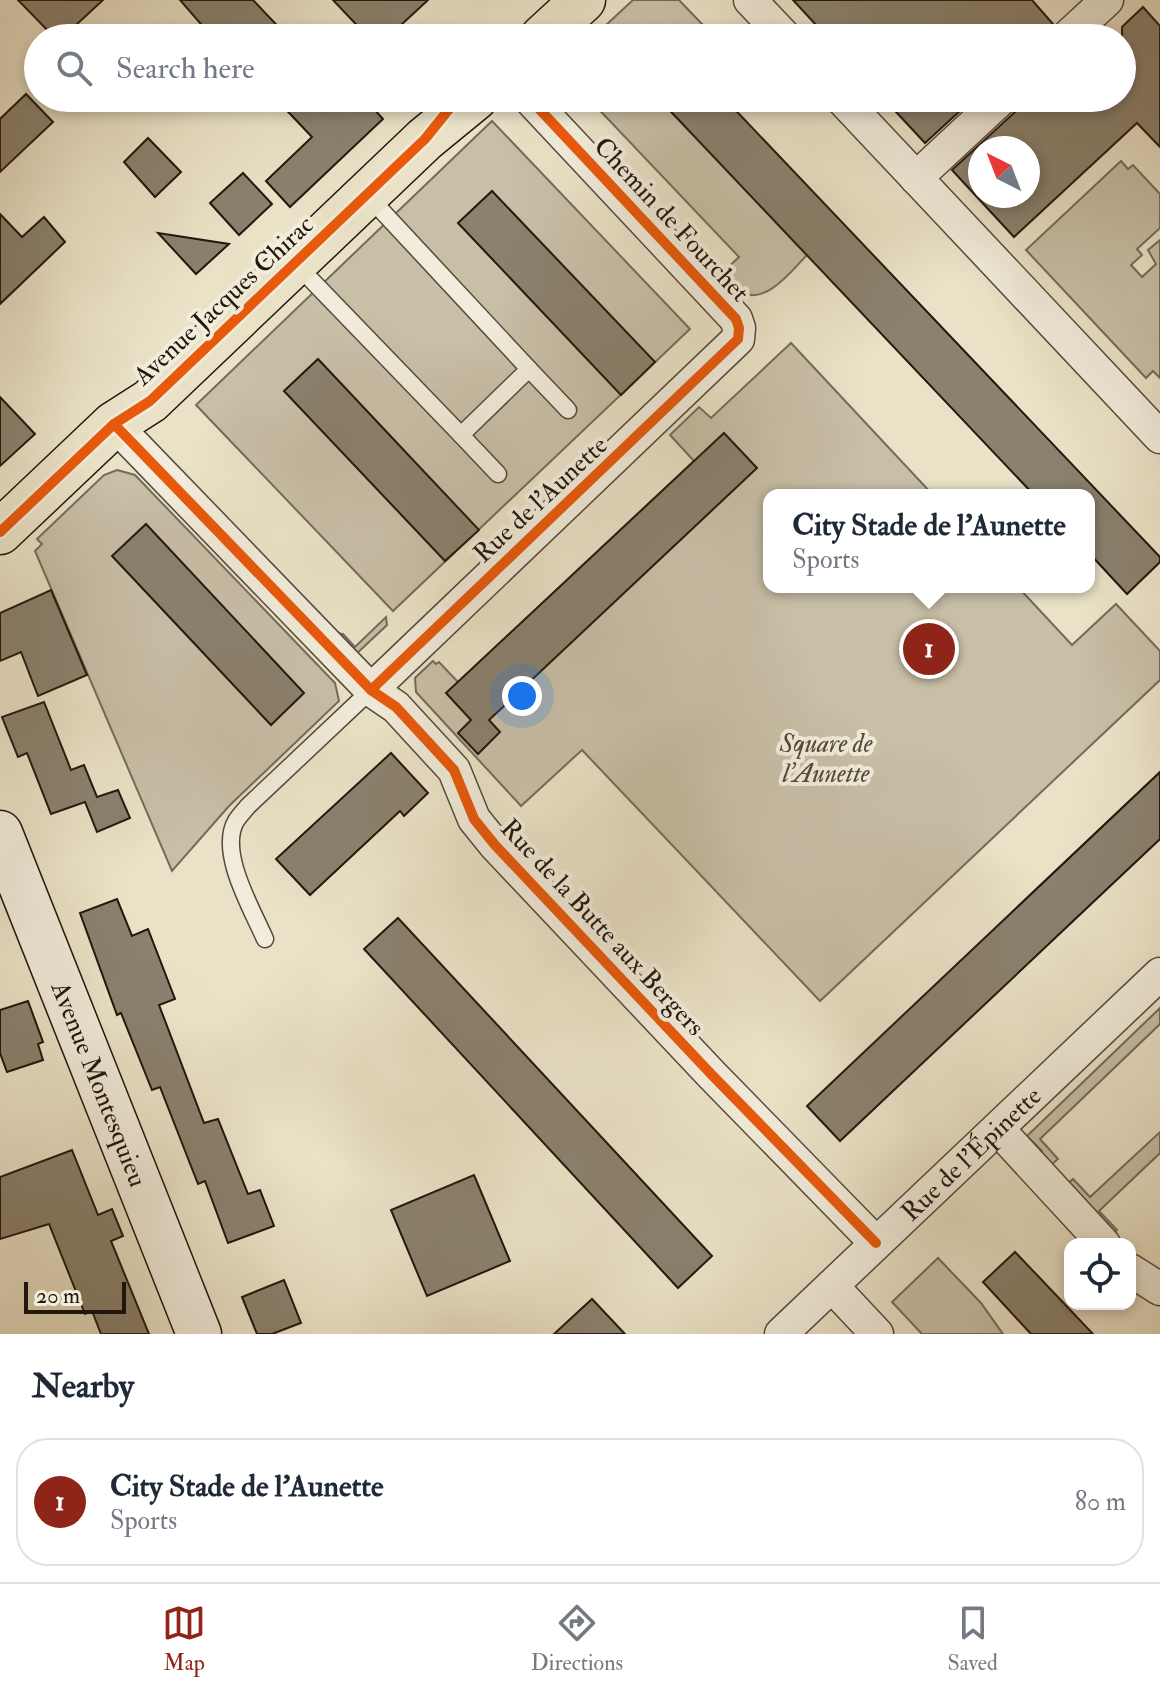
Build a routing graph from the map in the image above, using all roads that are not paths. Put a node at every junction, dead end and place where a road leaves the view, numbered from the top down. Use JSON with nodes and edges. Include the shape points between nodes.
{"nodes":[{"id":1,"x":549,"y":0,"type":"edge"},
{"id":2,"x":583,"y":0,"type":"edge"},
{"id":3,"x":750,"y":0,"type":"edge"},
{"id":4,"x":1107,"y":0,"type":"edge"},
{"id":5,"x":524,"y":24,"type":"edge"},
{"id":6,"x":557,"y":24,"type":"edge"},
{"id":7,"x":773,"y":24,"type":"edge"},
{"id":8,"x":1081,"y":24,"type":"edge"},
{"id":9,"x":447,"y":112,"type":"edge"},
{"id":10,"x":458,"y":112,"type":"edge"},
{"id":11,"x":542,"y":112,"type":"edge"},
{"id":12,"x":854,"y":112,"type":"edge"},
{"id":13,"x":987,"y":112,"type":"edge"},
{"id":14,"x":425,"y":139,"type":"junction"},
{"id":15,"x":916,"y":178,"type":"junction"},
{"id":16,"x":366,"y":194,"type":"junction"},
{"id":17,"x":295,"y":263,"type":"junction"},
{"id":18,"x":738,"y":339,"type":"joint"},
{"id":19,"x":529,"y":369,"type":"junction"},
{"id":20,"x":568,"y":410,"type":"dead end"},
{"id":21,"x":114,"y":424,"type":"junction"},
{"id":22,"x":461,"y":435,"type":"junction"},
{"id":23,"x":1160,"y":437,"type":"edge"},
{"id":24,"x":498,"y":474,"type":"dead end"},
{"id":25,"x":0,"y":532,"type":"edge"},
{"id":26,"x":371,"y":690,"type":"junction"},
{"id":27,"x":0,"y":833,"type":"edge"},
{"id":28,"x":265,"y":939,"type":"dead end"},
{"id":29,"x":1160,"y":974,"type":"edge"},
{"id":30,"x":998,"y":1129,"type":"junction"},
{"id":31,"x":1098,"y":1238,"type":"edge"},
{"id":32,"x":876,"y":1243,"type":"junction"},
{"id":33,"x":1136,"y":1274,"type":"edge"},
{"id":34,"x":832,"y":1286,"type":"junction"},
{"id":35,"x":1160,"y":1289,"type":"edge"},
{"id":36,"x":796,"y":1329,"type":"edge"},
{"id":37,"x":199,"y":1334,"type":"edge"},
{"id":38,"x":877,"y":1334,"type":"edge"}],
"edges":[{"from":1,"to":5,"type":"main road"},
{"from":2,"to":6,"type":"main road"},
{"from":3,"to":7,"type":"street"},
{"from":4,"to":8,"type":"street"},
{"from":9,"to":14,"type":"main road"},
{"from":10,"to":14,"type":"main road","name":"Avenue Jacques Chirac"},
{"from":11,"to":18,"type":"street","name":"Chemin de Fourchet","via":[[736,319]]},
{"from":12,"to":15,"type":"street"},
{"from":13,"to":15,"type":"street"},
{"from":14,"to":16,"type":"main road","name":"Avenue Jacques Chirac"},
{"from":15,"to":23,"type":"street"},
{"from":16,"to":17,"type":"main road","name":"Avenue Jacques Chirac"},
{"from":16,"to":19,"type":"lane"},
{"from":17,"to":21,"type":"main road","name":"Avenue Jacques Chirac","via":[[150,401]]},
{"from":17,"to":22,"type":"lane"},
{"from":18,"to":26,"type":"street","name":"Rue de l'Aunette"},
{"from":19,"to":20,"type":"lane"},
{"from":19,"to":22,"type":"lane"},
{"from":21,"to":25,"type":"main road","name":"Avenue Jacques Chirac"},
{"from":21,"to":26,"type":"street","name":"Rue de la Butte aux Bergers"},
{"from":22,"to":24,"type":"lane"},
{"from":26,"to":28,"type":"lane","name":"Rue de l'Aunette","via":[[234,823],[232,861]]},
{"from":26,"to":32,"type":"street","name":"Rue de la Butte aux Bergers","via":[[396,707],[454,770],[474,819],[495,845]]},
{"from":27,"to":37,"type":"street","name":"Avenue Montesquieu"},
{"from":29,"to":30,"type":"street","name":"Rue de l'Épinette"},
{"from":30,"to":31,"type":"street"},
{"from":30,"to":32,"type":"street","name":"Rue de l'Épinette"},
{"from":32,"to":34,"type":"street","name":"Rue de l'Épinette"},
{"from":33,"to":35,"type":"street"},
{"from":34,"to":36,"type":"street","name":"Rue de l'Épinette"},
{"from":34,"to":38,"type":"street"}]}
